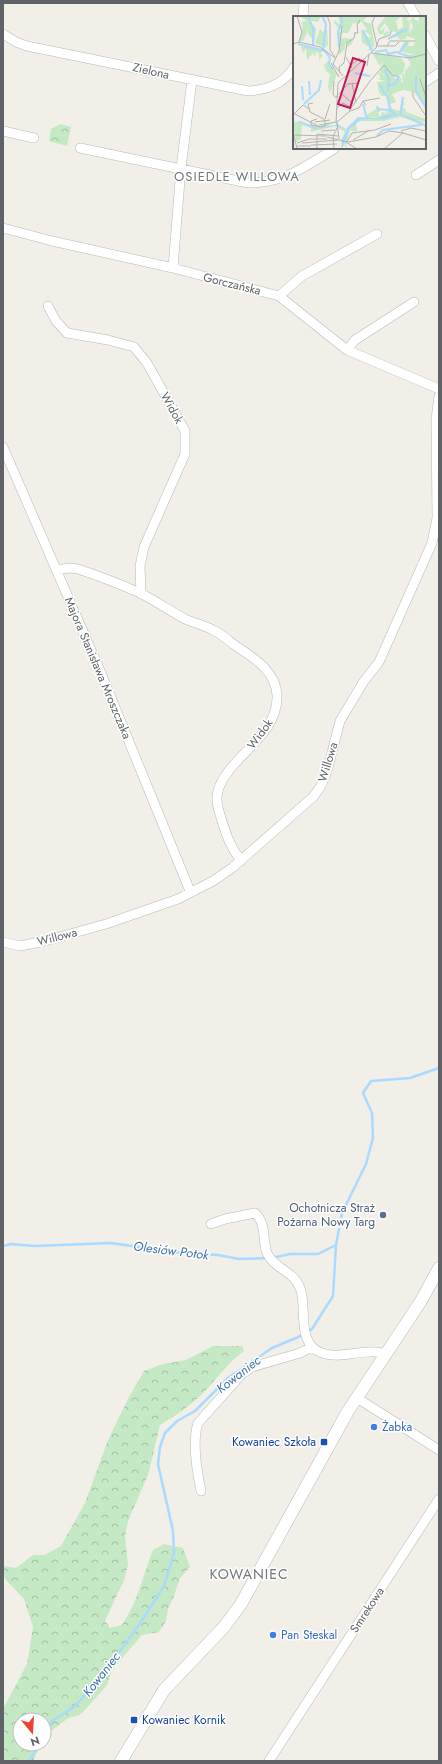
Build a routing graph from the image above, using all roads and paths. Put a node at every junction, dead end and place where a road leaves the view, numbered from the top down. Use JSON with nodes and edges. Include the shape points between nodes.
{"nodes":[{"id":1,"x":304,"y":3,"type":"edge"},
{"id":2,"x":408,"y":3,"type":"edge"},
{"id":3,"x":303,"y":16,"type":"edge"},
{"id":4,"x":415,"y":16,"type":"edge"},
{"id":5,"x":3,"y":34,"type":"edge"},
{"id":6,"x":426,"y":37,"type":"edge"},
{"id":7,"x":439,"y":61,"type":"edge"},
{"id":8,"x":293,"y":68,"type":"edge"},
{"id":9,"x":439,"y":73,"type":"edge"},
{"id":10,"x":192,"y":80,"type":"junction"},
{"id":11,"x":426,"y":81,"type":"edge"},
{"id":12,"x":3,"y":131,"type":"edge"},
{"id":13,"x":34,"y":138,"type":"dead end"},
{"id":14,"x":80,"y":148,"type":"dead end"},
{"id":15,"x":334,"y":149,"type":"dead end"},
{"id":16,"x":439,"y":160,"type":"edge"},
{"id":17,"x":181,"y":168,"type":"junction"},
{"id":18,"x":416,"y":175,"type":"dead end"},
{"id":19,"x":3,"y":228,"type":"edge"},
{"id":20,"x":377,"y":234,"type":"dead end"},
{"id":21,"x":173,"y":268,"type":"junction"},
{"id":22,"x":279,"y":296,"type":"junction"},
{"id":23,"x":414,"y":302,"type":"dead end"},
{"id":24,"x":48,"y":306,"type":"dead end"},
{"id":25,"x":347,"y":350,"type":"junction"},
{"id":26,"x":439,"y":389,"type":"edge"},
{"id":27,"x":439,"y":396,"type":"edge"},
{"id":28,"x":3,"y":446,"type":"edge"},
{"id":29,"x":56,"y":570,"type":"junction"},
{"id":30,"x":141,"y":594,"type":"junction"},
{"id":31,"x":241,"y":861,"type":"junction"},
{"id":32,"x":190,"y":891,"type":"junction"},
{"id":33,"x":3,"y":942,"type":"edge"},
{"id":34,"x":211,"y":1224,"type":"dead end"},
{"id":35,"x":439,"y":1268,"type":"edge"},
{"id":36,"x":310,"y":1344,"type":"junction"},
{"id":37,"x":385,"y":1354,"type":"junction"},
{"id":38,"x":357,"y":1398,"type":"junction"},
{"id":39,"x":439,"y":1450,"type":"edge"},
{"id":40,"x":201,"y":1491,"type":"dead end"},
{"id":41,"x":439,"y":1499,"type":"edge"},
{"id":42,"x":121,"y":1761,"type":"edge"},
{"id":43,"x":269,"y":1761,"type":"edge"}],
"edges":[{"from":1,"to":3,"type":"street"},
{"from":2,"to":4,"type":"street"},
{"from":5,"to":10,"type":"street","name":"Zielona","via":[[27,46]]},
{"from":6,"to":7,"type":"street"},
{"from":8,"to":10,"type":"street","name":"Zielona","via":[[279,84],[254,91]]},
{"from":9,"to":11,"type":"street"},
{"from":10,"to":17,"type":"street"},
{"from":12,"to":13,"type":"street"},
{"from":14,"to":17,"type":"street"},
{"from":15,"to":17,"type":"street","via":[[295,172],[278,180],[263,183],[248,183]]},
{"from":16,"to":18,"type":"street"},
{"from":17,"to":21,"type":"street"},
{"from":19,"to":21,"type":"street","name":"Gorczańska"},
{"from":20,"to":22,"type":"street","via":[[302,276]]},
{"from":21,"to":22,"type":"street","name":"Gorczańska"},
{"from":22,"to":25,"type":"street","name":"Gorczańska"},
{"from":23,"to":25,"type":"street","via":[[355,340]]},
{"from":24,"to":30,"type":"street","name":"Widok","via":[[56,321],[67,333],[134,347],[147,363],[185,431],[185,454],[144,547],[140,566]]},
{"from":25,"to":26,"type":"street","name":"Gorczańska"},
{"from":27,"to":31,"type":"street","name":"Willowa","via":[[435,449],[437,518],[432,543],[420,572],[379,662],[364,681],[340,721],[321,786],[302,808]]},
{"from":28,"to":29,"type":"street","name":"Majora Stanisława Mroszczaka"},
{"from":29,"to":30,"type":"street","name":"Widok","via":[[78,569]]},
{"from":29,"to":32,"type":"street","name":"Majora Stanisława Mroszczaka"},
{"from":30,"to":31,"type":"street","name":"Widok","via":[[189,621],[214,630],[255,659],[266,670],[275,685],[276,704],[271,721],[230,770],[218,790],[217,803],[228,842]]},
{"from":31,"to":32,"type":"street","name":"Willowa","via":[[213,881]]},
{"from":32,"to":33,"type":"street","name":"Willowa","via":[[157,907],[45,941],[20,946]]},
{"from":34,"to":36,"type":"street","via":[[255,1213],[260,1218],[270,1258],[290,1274],[300,1287],[304,1326]]},
{"from":35,"to":37,"type":"street","via":[[421,1301]]},
{"from":36,"to":37,"type":"street","via":[[322,1353],[328,1354],[376,1351]]},
{"from":36,"to":40,"type":"street","via":[[300,1353],[252,1367],[242,1374],[198,1423],[196,1442]]},
{"from":37,"to":38,"type":"street"},
{"from":38,"to":39,"type":"street"},
{"from":38,"to":42,"type":"street","via":[[241,1604],[224,1628],[164,1690]]},
{"from":41,"to":43,"type":"street","name":"Smrekowa"}]}
